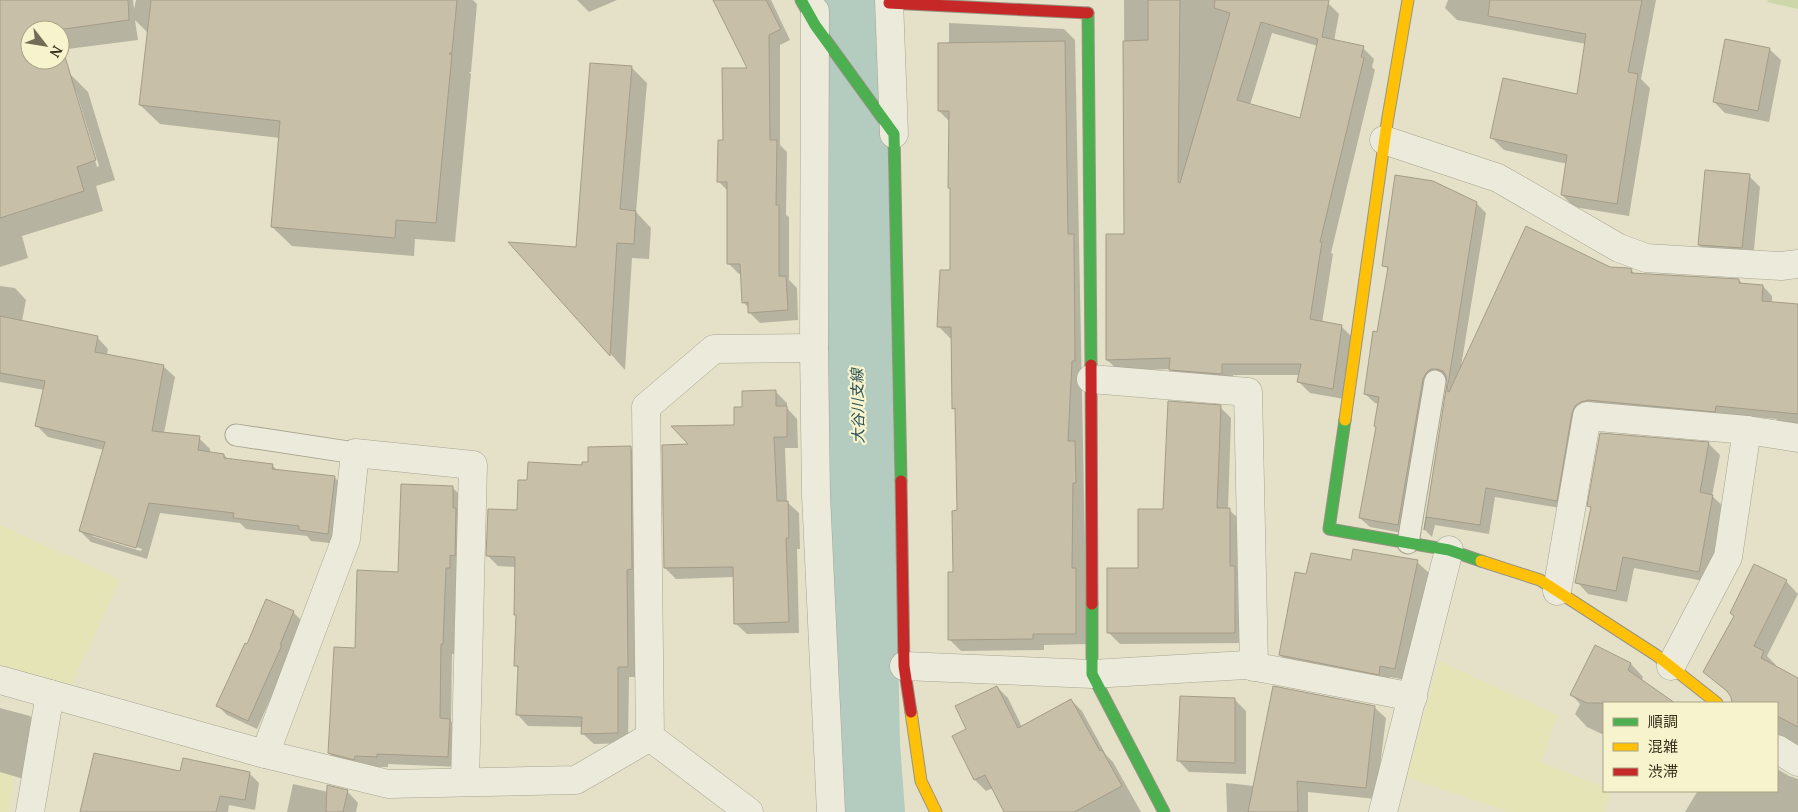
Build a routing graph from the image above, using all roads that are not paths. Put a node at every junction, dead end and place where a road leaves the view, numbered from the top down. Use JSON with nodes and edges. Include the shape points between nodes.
{"nodes":[{"id":1,"x":801,"y":0,"type":"edge"},
{"id":2,"x":1408,"y":0,"type":"edge"},
{"id":3,"x":889,"y":1,"type":"edge"},
{"id":4,"x":815,"y":12,"type":"edge"},
{"id":5,"x":894,"y":134,"type":"junction"},
{"id":6,"x":1384,"y":140,"type":"junction"},
{"id":7,"x":1798,"y":264,"type":"edge"},
{"id":8,"x":814,"y":348,"type":"junction"},
{"id":9,"x":1091,"y":379,"type":"junction"},
{"id":10,"x":1435,"y":382,"type":"dead end"},
{"id":11,"x":1747,"y":430,"type":"junction"},
{"id":12,"x":236,"y":435,"type":"dead end"},
{"id":13,"x":1798,"y":438,"type":"edge"},
{"id":14,"x":355,"y":453,"type":"junction"},
{"id":15,"x":1408,"y":543,"type":"junction"},
{"id":16,"x":1449,"y":550,"type":"junction"},
{"id":17,"x":1557,"y":591,"type":"junction"},
{"id":18,"x":904,"y":666,"type":"junction"},
{"id":19,"x":1671,"y":666,"type":"junction"},
{"id":20,"x":1254,"y":667,"type":"junction"},
{"id":21,"x":1092,"y":674,"type":"junction"},
{"id":22,"x":0,"y":680,"type":"edge"},
{"id":23,"x":50,"y":694,"type":"junction"},
{"id":24,"x":1413,"y":697,"type":"junction"},
{"id":25,"x":1716,"y":702,"type":"edge"},
{"id":26,"x":650,"y":737,"type":"junction"},
{"id":27,"x":1778,"y":750,"type":"edge"},
{"id":28,"x":265,"y":754,"type":"junction"},
{"id":29,"x":1798,"y":762,"type":"edge"},
{"id":30,"x":465,"y":782,"type":"junction"},
{"id":31,"x":30,"y":812,"type":"edge"},
{"id":32,"x":748,"y":812,"type":"edge"},
{"id":33,"x":831,"y":812,"type":"edge"},
{"id":34,"x":936,"y":812,"type":"edge"},
{"id":35,"x":1164,"y":812,"type":"edge"},
{"id":36,"x":1382,"y":812,"type":"edge"}],
"edges":[{"from":1,"to":4,"type":"street"},
{"from":2,"to":6,"type":"street"},
{"from":3,"to":5,"type":"street"},
{"from":3,"to":9,"type":"street","via":[[1089,13]]},
{"from":4,"to":5,"type":"street"},
{"from":4,"to":8,"type":"street"},
{"from":5,"to":18,"type":"street"},
{"from":6,"to":7,"type":"street","via":[[1498,178],[1619,248],[1646,258],[1781,266]]},
{"from":6,"to":15,"type":"street","via":[[1329,529]]},
{"from":8,"to":26,"type":"street","via":[[714,349],[646,407]]},
{"from":8,"to":33,"type":"street","via":[[816,496]]},
{"from":9,"to":20,"type":"street","via":[[1248,392]]},
{"from":9,"to":21,"type":"street"},
{"from":10,"to":15,"type":"lane"},
{"from":11,"to":13,"type":"street"},
{"from":11,"to":17,"type":"street","via":[[1587,416]]},
{"from":11,"to":19,"type":"street","via":[[1728,557]]},
{"from":12,"to":14,"type":"lane"},
{"from":14,"to":28,"type":"street","via":[[346,539]]},
{"from":14,"to":30,"type":"street","via":[[473,465]]},
{"from":15,"to":16,"type":"street"},
{"from":16,"to":17,"type":"street","via":[[1540,580]]},
{"from":16,"to":24,"type":"street"},
{"from":17,"to":19,"type":"street"},
{"from":18,"to":21,"type":"street"},
{"from":18,"to":34,"type":"street","via":[[921,781]]},
{"from":19,"to":25,"type":"street"},
{"from":20,"to":21,"type":"street"},
{"from":20,"to":24,"type":"street"},
{"from":21,"to":35,"type":"street"},
{"from":22,"to":23,"type":"street"},
{"from":23,"to":28,"type":"street"},
{"from":23,"to":31,"type":"street"},
{"from":24,"to":36,"type":"street"},
{"from":26,"to":30,"type":"street","via":[[576,780]]},
{"from":26,"to":32,"type":"street"},
{"from":27,"to":29,"type":"street"},
{"from":28,"to":30,"type":"street","via":[[388,784]]}]}
